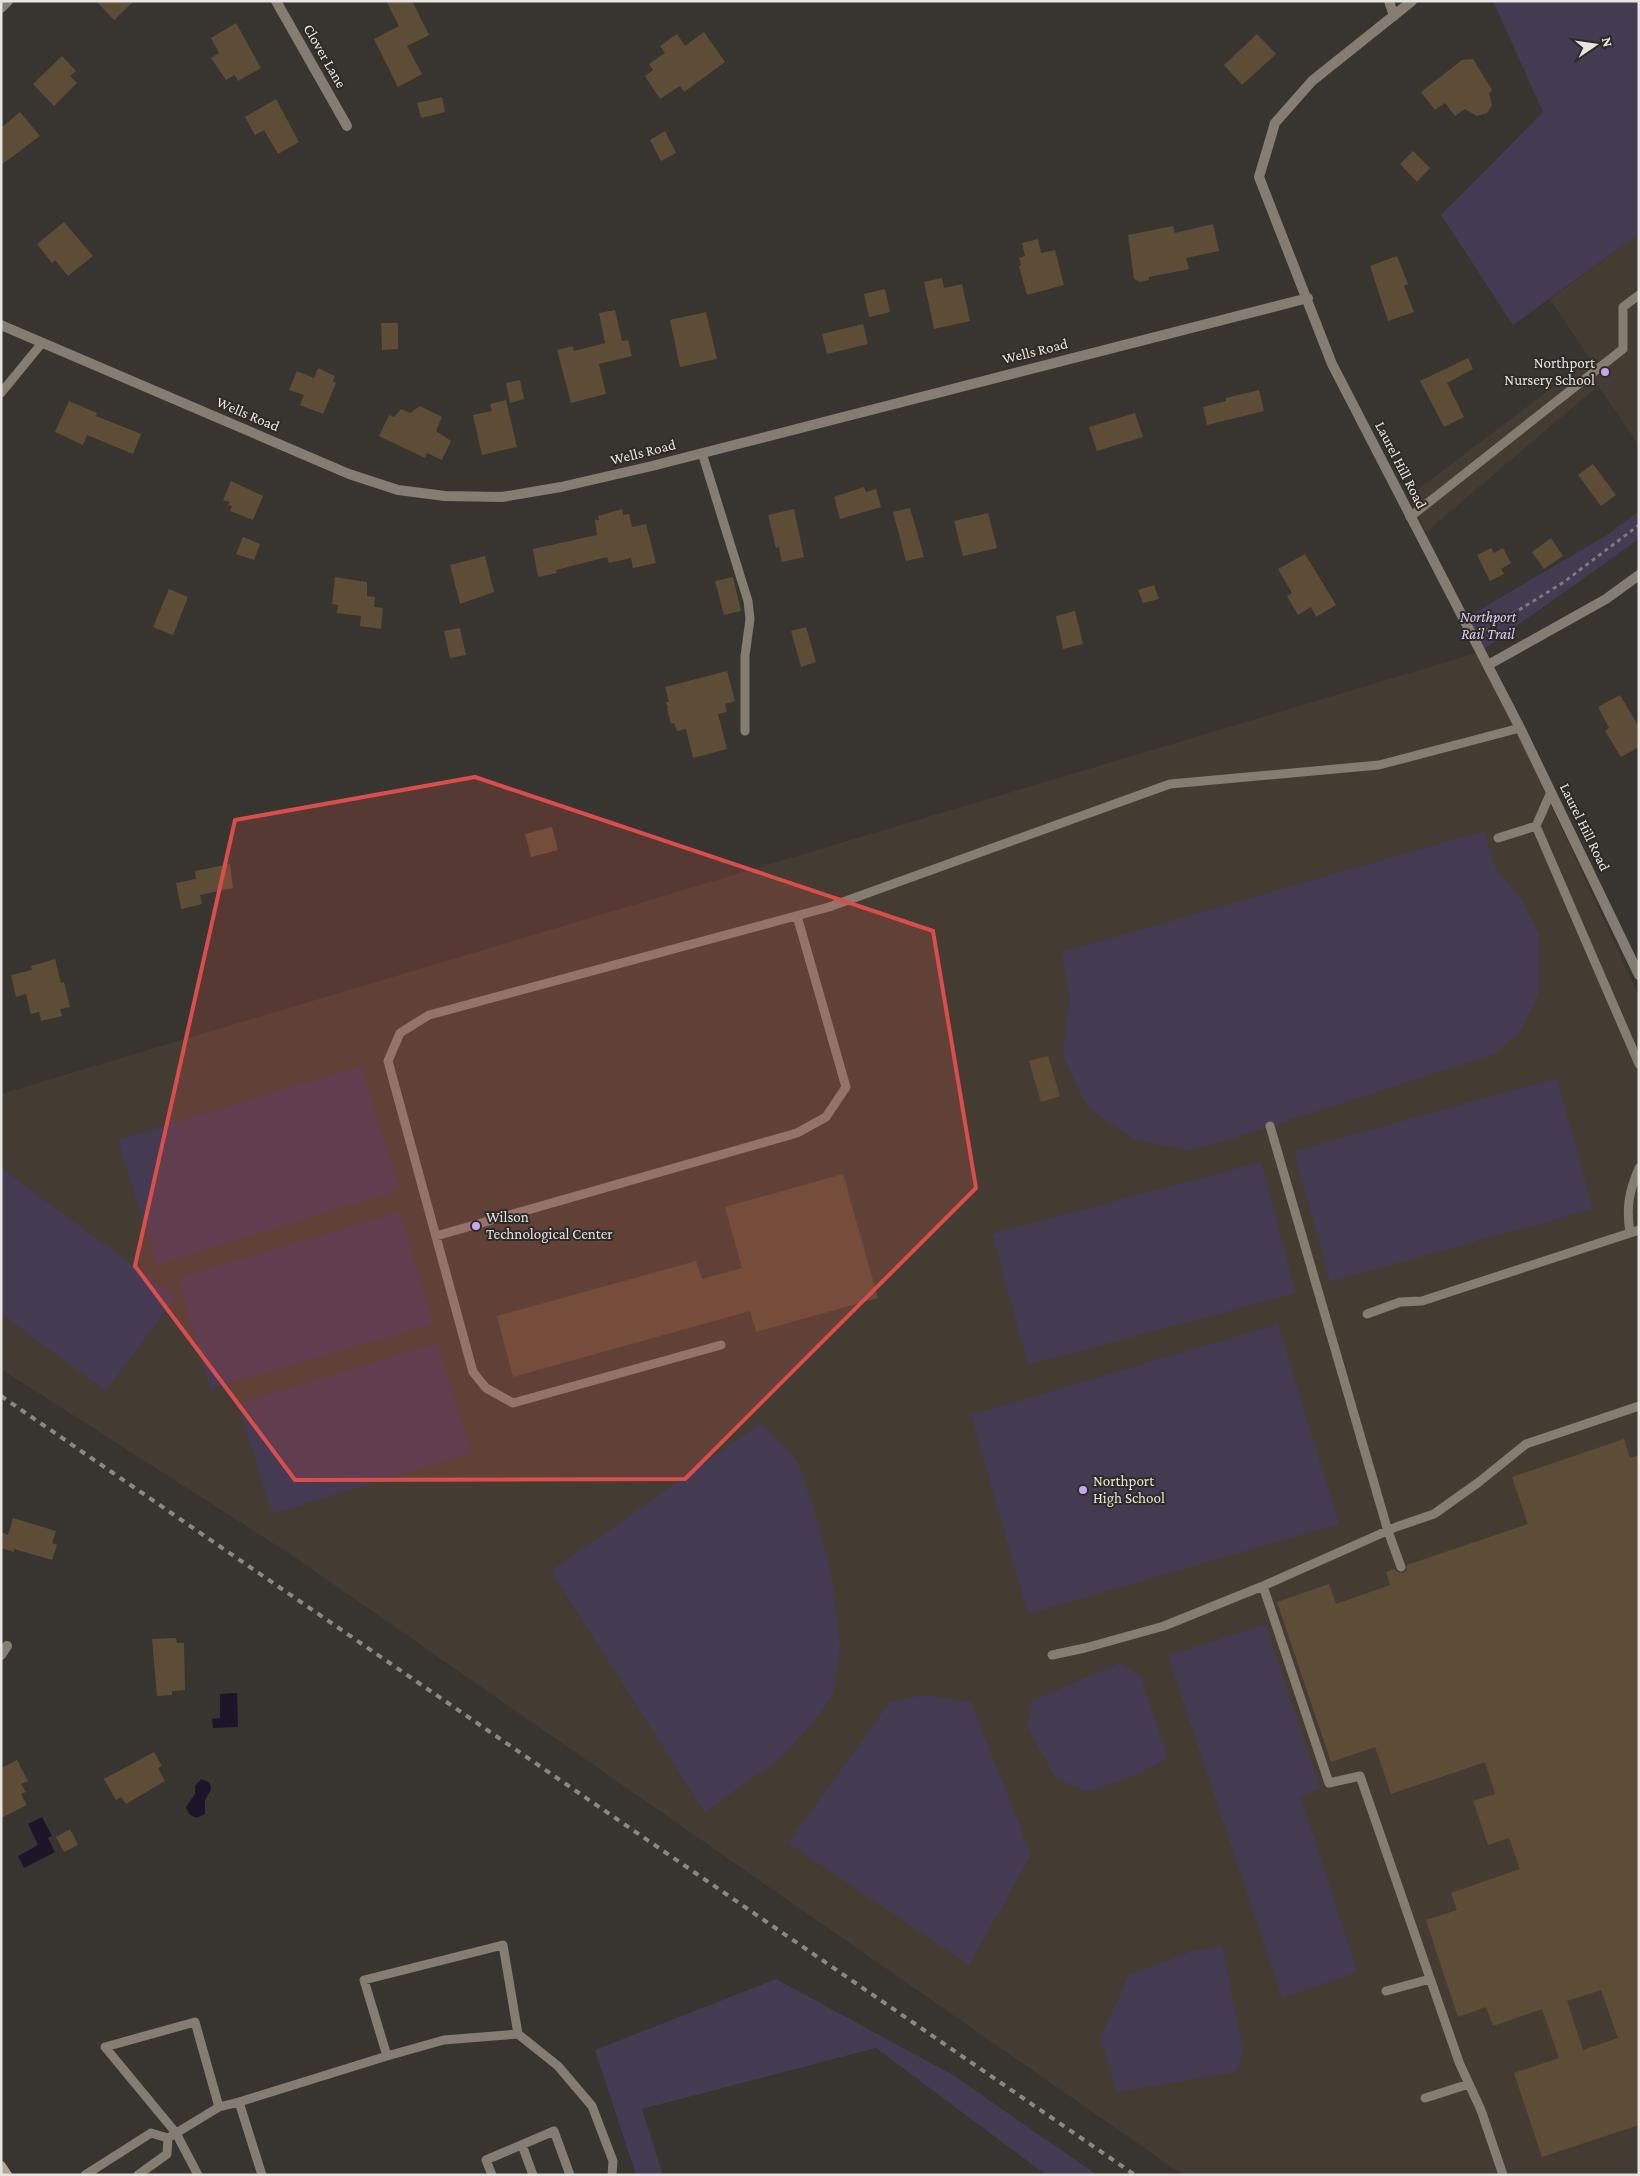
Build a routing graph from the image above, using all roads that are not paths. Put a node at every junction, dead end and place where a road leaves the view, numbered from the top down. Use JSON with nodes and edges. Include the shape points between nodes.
{"nodes":[{"id":1,"x":8,"y":1,"type":"edge"},
{"id":2,"x":276,"y":1,"type":"edge"},
{"id":3,"x":1389,"y":1,"type":"edge"},
{"id":4,"x":1412,"y":1,"type":"edge"},
{"id":5,"x":1,"y":8,"type":"edge"},
{"id":6,"x":1394,"y":16,"type":"junction"},
{"id":7,"x":348,"y":126,"type":"dead end"},
{"id":8,"x":1639,"y":295,"type":"edge"},
{"id":9,"x":1308,"y":298,"type":"junction"},
{"id":10,"x":1,"y":325,"type":"edge"},
{"id":11,"x":42,"y":343,"type":"junction"},
{"id":12,"x":1,"y":393,"type":"edge"},
{"id":13,"x":702,"y":453,"type":"junction"},
{"id":14,"x":1410,"y":517,"type":"junction"},
{"id":15,"x":1639,"y":576,"type":"edge"},
{"id":16,"x":1488,"y":665,"type":"junction"},
{"id":17,"x":1520,"y":728,"type":"junction"},
{"id":18,"x":745,"y":732,"type":"dead end"},
{"id":19,"x":1551,"y":792,"type":"junction"},
{"id":20,"x":1536,"y":826,"type":"junction"},
{"id":21,"x":1498,"y":838,"type":"dead end"},
{"id":22,"x":797,"y":916,"type":"junction"},
{"id":23,"x":1639,"y":975,"type":"edge"},
{"id":24,"x":1639,"y":1064,"type":"edge"},
{"id":25,"x":1270,"y":1126,"type":"dead end"},
{"id":26,"x":1639,"y":1168,"type":"edge"},
{"id":27,"x":1635,"y":1231,"type":"edge"},
{"id":28,"x":436,"y":1236,"type":"junction"},
{"id":29,"x":1367,"y":1314,"type":"dead end"},
{"id":30,"x":721,"y":1346,"type":"dead end"},
{"id":31,"x":1639,"y":1406,"type":"edge"},
{"id":32,"x":1388,"y":1531,"type":"junction"},
{"id":33,"x":1401,"y":1567,"type":"dead end"},
{"id":34,"x":1263,"y":1586,"type":"junction"},
{"id":35,"x":1052,"y":1655,"type":"dead end"},
{"id":36,"x":1430,"y":1979,"type":"junction"},
{"id":37,"x":1386,"y":1990,"type":"dead end"},
{"id":38,"x":518,"y":2034,"type":"junction"},
{"id":39,"x":387,"y":2056,"type":"junction"},
{"id":40,"x":1469,"y":2084,"type":"junction"},
{"id":41,"x":1425,"y":2098,"type":"dead end"},
{"id":42,"x":239,"y":2102,"type":"junction"},
{"id":43,"x":219,"y":2107,"type":"junction"},
{"id":44,"x":172,"y":2136,"type":"junction"},
{"id":45,"x":522,"y":2145,"type":"junction"},
{"id":46,"x":1,"y":2166,"type":"edge"},
{"id":47,"x":8,"y":2175,"type":"edge"},
{"id":48,"x":85,"y":2175,"type":"edge"},
{"id":49,"x":138,"y":2175,"type":"edge"},
{"id":50,"x":198,"y":2175,"type":"edge"},
{"id":51,"x":262,"y":2175,"type":"edge"},
{"id":52,"x":492,"y":2175,"type":"edge"},
{"id":53,"x":533,"y":2175,"type":"edge"},
{"id":54,"x":570,"y":2175,"type":"edge"},
{"id":55,"x":612,"y":2175,"type":"edge"},
{"id":56,"x":1503,"y":2175,"type":"edge"}],
"edges":[{"from":1,"to":5,"type":"street"},
{"from":2,"to":7,"type":"street","name":"Clover Lane"},
{"from":3,"to":6,"type":"street"},
{"from":4,"to":6,"type":"street","name":"Laurel Hill Road"},
{"from":6,"to":9,"type":"street","name":"Laurel Hill Road","via":[[1312,80],[1275,123],[1259,177]]},
{"from":8,"to":14,"type":"lane","via":[[1623,307],[1623,349]]},
{"from":9,"to":13,"type":"street","name":"Wells Road"},
{"from":9,"to":14,"type":"street","name":"Laurel Hill Road","via":[[1332,364]]},
{"from":10,"to":11,"type":"street","name":"Wells Road"},
{"from":11,"to":12,"type":"lane"},
{"from":11,"to":13,"type":"street","name":"Wells Road","via":[[349,474],[398,490],[445,496],[502,497],[561,488]]},
{"from":13,"to":18,"type":"lane","via":[[748,602]]},
{"from":14,"to":16,"type":"street","name":"Laurel Hill Road"},
{"from":15,"to":16,"type":"street","via":[[1606,600]]},
{"from":16,"to":17,"type":"street","name":"Laurel Hill Road"},
{"from":17,"to":19,"type":"street","name":"Laurel Hill Road"},
{"from":17,"to":22,"type":"lane","via":[[1380,765],[1170,784]]},
{"from":19,"to":20,"type":"lane"},
{"from":19,"to":23,"type":"street","name":"Laurel Hill Road"},
{"from":20,"to":21,"type":"lane"},
{"from":20,"to":24,"type":"lane"},
{"from":22,"to":28,"type":"lane","via":[[846,1087],[826,1117],[797,1133]]},
{"from":22,"to":28,"type":"lane","via":[[429,1015],[400,1033],[388,1061]]},
{"from":25,"to":32,"type":"lane"},
{"from":26,"to":27,"type":"lane","via":[[1630,1192],[1627,1214]]},
{"from":27,"to":29,"type":"lane","via":[[1422,1301],[1400,1302]]},
{"from":28,"to":30,"type":"lane","via":[[473,1372],[486,1388],[513,1403]]},
{"from":31,"to":32,"type":"lane","via":[[1526,1444],[1434,1514]]},
{"from":32,"to":33,"type":"lane"},
{"from":32,"to":34,"type":"lane"},
{"from":34,"to":35,"type":"lane","via":[[1164,1626]]},
{"from":34,"to":36,"type":"lane","via":[[1329,1783],[1360,1776]]},
{"from":36,"to":37,"type":"lane"},
{"from":36,"to":40,"type":"lane"},
{"from":38,"to":39,"type":"lane","via":[[444,2040]]},
{"from":38,"to":39,"type":"lane","via":[[503,1945],[364,1980]]},
{"from":38,"to":55,"type":"lane","via":[[558,2066],[592,2106],[613,2161]]},
{"from":39,"to":42,"type":"lane"},
{"from":40,"to":41,"type":"lane"},
{"from":40,"to":56,"type":"lane"},
{"from":42,"to":43,"type":"lane"},
{"from":42,"to":51,"type":"lane"},
{"from":43,"to":44,"type":"lane"},
{"from":43,"to":44,"type":"lane","via":[[195,2022],[104,2046]]},
{"from":44,"to":48,"type":"lane","via":[[151,2133]]},
{"from":44,"to":49,"type":"lane","via":[[167,2154]]},
{"from":44,"to":50,"type":"lane"},
{"from":45,"to":52,"type":"lane","via":[[486,2160]]},
{"from":45,"to":53,"type":"lane"},
{"from":45,"to":54,"type":"lane","via":[[554,2131]]},
{"from":46,"to":47,"type":"main road"}]}
